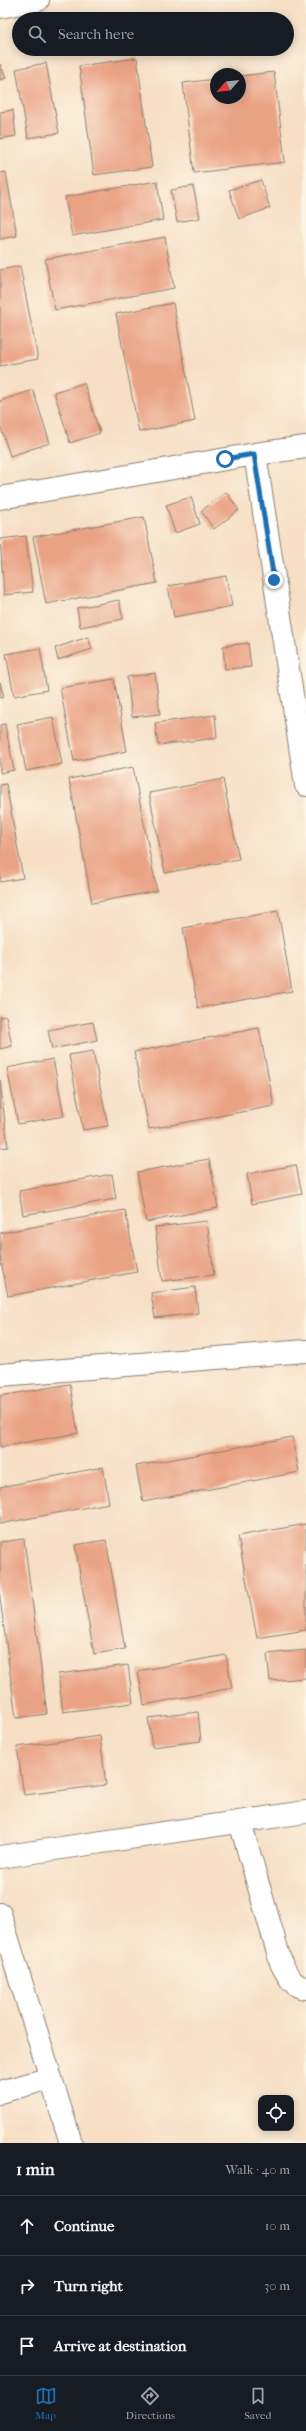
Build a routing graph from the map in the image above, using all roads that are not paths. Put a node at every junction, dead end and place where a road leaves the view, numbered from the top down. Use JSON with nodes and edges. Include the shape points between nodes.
{"nodes":[{"id":1,"x":38,"y":0,"type":"edge"},
{"id":2,"x":0,"y":6,"type":"edge"},
{"id":3,"x":306,"y":447,"type":"edge"},
{"id":4,"x":254,"y":454,"type":"junction"},
{"id":5,"x":0,"y":498,"type":"edge"},
{"id":6,"x":306,"y":784,"type":"edge"},
{"id":7,"x":306,"y":1351,"type":"edge"},
{"id":8,"x":0,"y":1376,"type":"edge"},
{"id":9,"x":306,"y":1812,"type":"edge"},
{"id":10,"x":240,"y":1822,"type":"junction"},
{"id":11,"x":0,"y":1857,"type":"edge"},
{"id":12,"x":0,"y":1914,"type":"edge"},
{"id":13,"x":306,"y":1988,"type":"edge"},
{"id":14,"x":51,"y":2078,"type":"junction"},
{"id":15,"x":0,"y":2092,"type":"edge"},
{"id":16,"x":71,"y":2143,"type":"edge"}],
"edges":[{"from":1,"to":2,"type":"street"},
{"from":3,"to":4,"type":"street"},
{"from":4,"to":5,"type":"street"},
{"from":4,"to":6,"type":"street"},
{"from":7,"to":8,"type":"street"},
{"from":9,"to":10,"type":"street"},
{"from":10,"to":11,"type":"street"},
{"from":10,"to":13,"type":"street","via":[[281,1963],[292,1982],[300,1988]]},
{"from":12,"to":14,"type":"street"},
{"from":14,"to":15,"type":"street"},
{"from":14,"to":16,"type":"street"}]}
